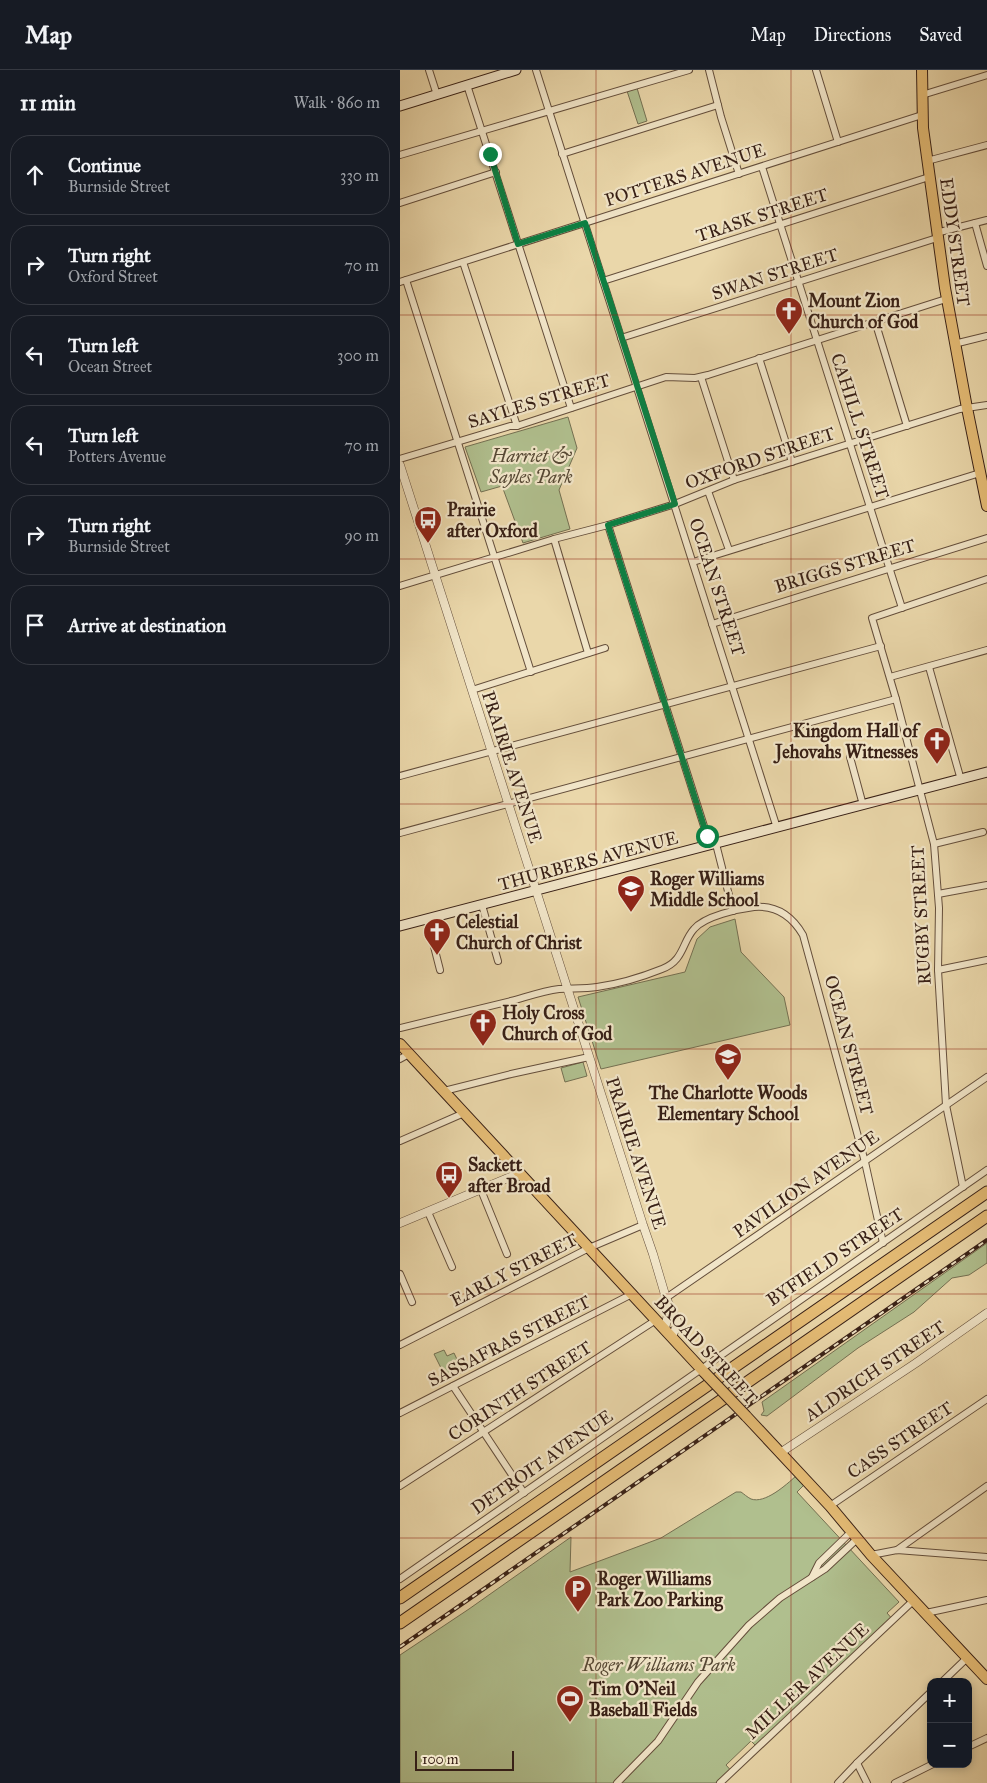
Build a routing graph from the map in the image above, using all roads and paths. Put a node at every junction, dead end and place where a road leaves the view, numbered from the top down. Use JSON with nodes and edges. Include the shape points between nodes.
{"nodes":[{"id":1,"x":429,"y":70,"type":"edge"},
{"id":2,"x":516,"y":70,"type":"edge"},
{"id":3,"x":536,"y":70,"type":"edge"},
{"id":4,"x":689,"y":70,"type":"edge"},
{"id":5,"x":709,"y":70,"type":"edge"},
{"id":6,"x":816,"y":70,"type":"edge"},
{"id":7,"x":922,"y":70,"type":"edge"},
{"id":8,"x":987,"y":75,"type":"edge"},
{"id":9,"x":467,"y":85,"type":"junction"},
{"id":10,"x":437,"y":95,"type":"junction"},
{"id":11,"x":922,"y":95,"type":"junction"},
{"id":12,"x":718,"y":105,"type":"junction"},
{"id":13,"x":400,"y":106,"type":"edge"},
{"id":14,"x":548,"y":110,"type":"junction"},
{"id":15,"x":922,"y":115,"type":"junction"},
{"id":16,"x":482,"y":130,"type":"junction"},
{"id":17,"x":838,"y":142,"type":"junction"},
{"id":18,"x":987,"y":145,"type":"edge"},
{"id":19,"x":562,"y":154,"type":"junction"},
{"id":20,"x":400,"y":155,"type":"edge"},
{"id":21,"x":927,"y":161,"type":"junction"},
{"id":22,"x":762,"y":167,"type":"junction"},
{"id":23,"x":496,"y":172,"type":"junction"},
{"id":24,"x":739,"y":174,"type":"junction"},
{"id":25,"x":929,"y":177,"type":"junction"},
{"id":26,"x":400,"y":203,"type":"edge"},
{"id":27,"x":987,"y":220,"type":"edge"},
{"id":28,"x":585,"y":223,"type":"junction"},
{"id":29,"x":975,"y":223,"type":"junction"},
{"id":30,"x":780,"y":225,"type":"junction"},
{"id":31,"x":937,"y":235,"type":"junction"},
{"id":32,"x":518,"y":244,"type":"junction"},
{"id":33,"x":463,"y":262,"type":"junction"},
{"id":34,"x":987,"y":266,"type":"edge"},
{"id":35,"x":603,"y":280,"type":"junction"},
{"id":36,"x":403,"y":281,"type":"edge"},
{"id":37,"x":798,"y":282,"type":"junction"},
{"id":38,"x":946,"y":299,"type":"junction"},
{"id":39,"x":875,"y":321,"type":"junction"},
{"id":40,"x":987,"y":336,"type":"edge"},
{"id":41,"x":621,"y":338,"type":"junction"},
{"id":42,"x":817,"y":340,"type":"junction"},
{"id":43,"x":954,"y":344,"type":"junction"},
{"id":44,"x":759,"y":358,"type":"junction"},
{"id":45,"x":701,"y":377,"type":"junction"},
{"id":46,"x":637,"y":386,"type":"junction"},
{"id":47,"x":987,"y":405,"type":"edge"},
{"id":48,"x":571,"y":408,"type":"junction"},
{"id":49,"x":967,"y":408,"type":"junction"},
{"id":50,"x":517,"y":426,"type":"junction"},
{"id":51,"x":907,"y":426,"type":"junction"},
{"id":52,"x":457,"y":442,"type":"junction"},
{"id":53,"x":850,"y":443,"type":"junction"},
{"id":54,"x":400,"y":459,"type":"edge"},
{"id":55,"x":982,"y":459,"type":"edge"},
{"id":56,"x":792,"y":462,"type":"junction"},
{"id":57,"x":400,"y":465,"type":"edge"},
{"id":58,"x":980,"y":473,"type":"junction"},
{"id":59,"x":734,"y":480,"type":"junction"},
{"id":60,"x":708,"y":491,"type":"junction"},
{"id":61,"x":675,"y":504,"type":"junction"},
{"id":62,"x":987,"y":506,"type":"edge"},
{"id":63,"x":870,"y":507,"type":"junction"},
{"id":64,"x":608,"y":525,"type":"junction"},
{"id":65,"x":987,"y":538,"type":"edge"},
{"id":66,"x":554,"y":539,"type":"junction"},
{"id":67,"x":729,"y":550,"type":"junction"},
{"id":68,"x":495,"y":556,"type":"junction"},
{"id":69,"x":692,"y":562,"type":"junction"},
{"id":70,"x":889,"y":568,"type":"junction"},
{"id":71,"x":435,"y":575,"type":"junction"},
{"id":72,"x":987,"y":579,"type":"edge"},
{"id":73,"x":400,"y":586,"type":"edge"},
{"id":74,"x":902,"y":608,"type":"junction"},
{"id":75,"x":712,"y":624,"type":"junction"},
{"id":76,"x":881,"y":646,"type":"junction"},
{"id":77,"x":605,"y":648,"type":"dead end"},
{"id":78,"x":987,"y":650,"type":"edge"},
{"id":79,"x":588,"y":654,"type":"junction"},
{"id":80,"x":930,"y":667,"type":"junction"},
{"id":81,"x":531,"y":672,"type":"junction"},
{"id":82,"x":890,"y":677,"type":"junction"},
{"id":83,"x":733,"y":686,"type":"junction"},
{"id":84,"x":472,"y":690,"type":"junction"},
{"id":85,"x":896,"y":699,"type":"junction"},
{"id":86,"x":665,"y":704,"type":"junction"},
{"id":87,"x":750,"y":738,"type":"junction"},
{"id":88,"x":492,"y":751,"type":"junction"},
{"id":89,"x":682,"y":757,"type":"junction"},
{"id":90,"x":850,"y":757,"type":"dead end"},
{"id":91,"x":987,"y":772,"type":"edge"},
{"id":92,"x":400,"y":776,"type":"edge"},
{"id":93,"x":961,"y":780,"type":"junction"},
{"id":94,"x":920,"y":790,"type":"junction"},
{"id":95,"x":509,"y":804,"type":"junction"},
{"id":96,"x":863,"y":806,"type":"junction"},
{"id":97,"x":777,"y":828,"type":"junction"},
{"id":98,"x":983,"y":832,"type":"dead end"},
{"id":99,"x":400,"y":833,"type":"edge"},
{"id":100,"x":934,"y":844,"type":"junction"},
{"id":101,"x":713,"y":845,"type":"junction"},
{"id":102,"x":987,"y":885,"type":"edge"},
{"id":103,"x":536,"y":891,"type":"junction"},
{"id":104,"x":938,"y":894,"type":"junction"},
{"id":105,"x":482,"y":905,"type":"junction"},
{"id":106,"x":733,"y":912,"type":"junction"},
{"id":107,"x":426,"y":919,"type":"junction"},
{"id":108,"x":400,"y":926,"type":"edge"},
{"id":109,"x":987,"y":960,"type":"edge"},
{"id":110,"x":498,"y":961,"type":"dead end"},
{"id":111,"x":440,"y":970,"type":"dead end"},
{"id":112,"x":938,"y":970,"type":"junction"},
{"id":113,"x":568,"y":989,"type":"junction"},
{"id":114,"x":400,"y":1028,"type":"edge"},
{"id":115,"x":400,"y":1044,"type":"edge"},
{"id":116,"x":404,"y":1056,"type":"edge"},
{"id":117,"x":589,"y":1057,"type":"junction"},
{"id":118,"x":987,"y":1077,"type":"edge"},
{"id":119,"x":444,"y":1091,"type":"junction"},
{"id":120,"x":946,"y":1105,"type":"junction"},
{"id":121,"x":464,"y":1113,"type":"junction"},
{"id":122,"x":400,"y":1141,"type":"edge"},
{"id":123,"x":865,"y":1162,"type":"junction"},
{"id":124,"x":987,"y":1170,"type":"edge"},
{"id":125,"x":520,"y":1173,"type":"junction"},
{"id":126,"x":964,"y":1187,"type":"junction"},
{"id":127,"x":480,"y":1190,"type":"junction"},
{"id":128,"x":987,"y":1192,"type":"edge"},
{"id":129,"x":428,"y":1212,"type":"junction"},
{"id":130,"x":987,"y":1216,"type":"edge"},
{"id":131,"x":400,"y":1223,"type":"edge"},
{"id":132,"x":643,"y":1225,"type":"junction"},
{"id":133,"x":883,"y":1243,"type":"junction"},
{"id":134,"x":589,"y":1248,"type":"junction"},
{"id":135,"x":507,"y":1254,"type":"dead end"},
{"id":136,"x":452,"y":1267,"type":"dead end"},
{"id":137,"x":400,"y":1274,"type":"edge"},
{"id":138,"x":632,"y":1294,"type":"junction"},
{"id":139,"x":666,"y":1298,"type":"junction"},
{"id":140,"x":412,"y":1302,"type":"dead end"},
{"id":141,"x":987,"y":1313,"type":"edge"},
{"id":142,"x":656,"y":1320,"type":"junction"},
{"id":143,"x":668,"y":1333,"type":"junction"},
{"id":144,"x":400,"y":1345,"type":"edge"},
{"id":145,"x":702,"y":1371,"type":"junction"},
{"id":146,"x":453,"y":1386,"type":"junction"},
{"id":147,"x":987,"y":1399,"type":"edge"},
{"id":148,"x":400,"y":1413,"type":"edge"},
{"id":149,"x":483,"y":1433,"type":"junction"},
{"id":150,"x":780,"y":1453,"type":"junction"},
{"id":151,"x":400,"y":1486,"type":"edge"},
{"id":152,"x":987,"y":1486,"type":"edge"},
{"id":153,"x":524,"y":1493,"type":"junction"},
{"id":154,"x":830,"y":1506,"type":"junction"},
{"id":155,"x":854,"y":1535,"type":"junction"},
{"id":156,"x":897,"y":1550,"type":"junction"},
{"id":157,"x":870,"y":1555,"type":"junction"},
{"id":158,"x":987,"y":1557,"type":"edge"},
{"id":159,"x":400,"y":1579,"type":"edge"},
{"id":160,"x":400,"y":1598,"type":"edge"},
{"id":161,"x":914,"y":1600,"type":"junction"},
{"id":162,"x":987,"y":1600,"type":"edge"},
{"id":163,"x":926,"y":1613,"type":"junction"},
{"id":164,"x":400,"y":1623,"type":"edge"},
{"id":165,"x":967,"y":1658,"type":"junction"},
{"id":166,"x":946,"y":1678,"type":"edge"},
{"id":167,"x":987,"y":1680,"type":"edge"},
{"id":168,"x":927,"y":1696,"type":"edge"},
{"id":169,"x":987,"y":1738,"type":"edge"},
{"id":170,"x":972,"y":1745,"type":"edge"},
{"id":171,"x":857,"y":1763,"type":"junction"},
{"id":172,"x":927,"y":1767,"type":"edge"},
{"id":173,"x":617,"y":1783,"type":"edge"},
{"id":174,"x":720,"y":1783,"type":"edge"},
{"id":175,"x":838,"y":1783,"type":"edge"},
{"id":176,"x":867,"y":1783,"type":"edge"},
{"id":177,"x":895,"y":1783,"type":"edge"}],
"edges":[{"from":1,"to":10,"type":"street"},
{"from":2,"to":9,"type":"main road"},
{"from":3,"to":14,"type":"street","name":"OCEAN STREET"},
{"from":4,"to":14,"type":"street"},
{"from":5,"to":12,"type":"street"},
{"from":6,"to":17,"type":"street"},
{"from":7,"to":11,"type":"main road","name":"EDDY STREET"},
{"from":8,"to":11,"type":"street"},
{"from":9,"to":10,"type":"main road"},
{"from":9,"to":16,"type":"street"},
{"from":10,"to":13,"type":"main road"},
{"from":11,"to":15,"type":"main road","name":"EDDY STREET"},
{"from":12,"to":19,"type":"street"},
{"from":12,"to":24,"type":"street"},
{"from":14,"to":16,"type":"street"},
{"from":14,"to":19,"type":"street","name":"OCEAN STREET"},
{"from":15,"to":17,"type":"street","name":"POTTERS AVENUE"},
{"from":15,"to":21,"type":"main road","name":"EDDY STREET"},
{"from":16,"to":20,"type":"street"},
{"from":16,"to":23,"type":"street"},
{"from":17,"to":22,"type":"street","name":"POTTERS AVENUE"},
{"from":18,"to":21,"type":"street"},
{"from":19,"to":28,"type":"street","name":"OCEAN STREET"},
{"from":21,"to":25,"type":"main road","name":"EDDY STREET"},
{"from":22,"to":24,"type":"street","name":"POTTERS AVENUE"},
{"from":22,"to":30,"type":"street","name":"CAHILL STREET"},
{"from":23,"to":26,"type":"street"},
{"from":23,"to":32,"type":"street"},
{"from":24,"to":28,"type":"street","name":"POTTERS AVENUE"},
{"from":25,"to":30,"type":"street","name":"TRASK STREET"},
{"from":25,"to":31,"type":"main road","name":"EDDY STREET"},
{"from":27,"to":29,"type":"street","name":"SWAN STREET"},
{"from":28,"to":32,"type":"street","name":"POTTERS AVENUE"},
{"from":28,"to":35,"type":"street","name":"OCEAN STREET"},
{"from":29,"to":31,"type":"street","name":"SWAN STREET"},
{"from":29,"to":34,"type":"street"},
{"from":30,"to":35,"type":"street","name":"TRASK STREET"},
{"from":30,"to":37,"type":"street","name":"CAHILL STREET"},
{"from":31,"to":37,"type":"street","name":"SWAN STREET"},
{"from":31,"to":38,"type":"main road","name":"EDDY STREET"},
{"from":32,"to":33,"type":"street","name":"POTTERS AVENUE"},
{"from":32,"to":48,"type":"street"},
{"from":33,"to":36,"type":"street","name":"POTTERS AVENUE"},
{"from":33,"to":50,"type":"street"},
{"from":35,"to":41,"type":"street","name":"OCEAN STREET"},
{"from":36,"to":52,"type":"street"},
{"from":37,"to":41,"type":"street","name":"SWAN STREET"},
{"from":37,"to":42,"type":"street","name":"CAHILL STREET"},
{"from":38,"to":39,"type":"street","name":"SAYLES STREET"},
{"from":38,"to":43,"type":"main road","name":"EDDY STREET"},
{"from":39,"to":42,"type":"street","name":"SAYLES STREET"},
{"from":39,"to":51,"type":"street"},
{"from":40,"to":43,"type":"street"},
{"from":41,"to":46,"type":"street","name":"OCEAN STREET"},
{"from":42,"to":44,"type":"street","name":"SAYLES STREET"},
{"from":42,"to":53,"type":"street","name":"CAHILL STREET"},
{"from":43,"to":49,"type":"main road","name":"EDDY STREET"},
{"from":44,"to":45,"type":"street","name":"SAYLES STREET"},
{"from":44,"to":56,"type":"street"},
{"from":45,"to":46,"type":"street","name":"SAYLES STREET","via":[[666,377]]},
{"from":45,"to":59,"type":"street"},
{"from":46,"to":48,"type":"street","name":"SAYLES STREET"},
{"from":46,"to":61,"type":"street","name":"OCEAN STREET"},
{"from":47,"to":49,"type":"street","name":"OXFORD STREET"},
{"from":48,"to":50,"type":"street","name":"SAYLES STREET"},
{"from":49,"to":51,"type":"street","name":"OXFORD STREET"},
{"from":49,"to":55,"type":"main road","name":"EDDY STREET"},
{"from":50,"to":52,"type":"street","name":"SAYLES STREET"},
{"from":51,"to":53,"type":"street","name":"OXFORD STREET"},
{"from":52,"to":54,"type":"street","name":"SAYLES STREET"},
{"from":52,"to":68,"type":"street"},
{"from":53,"to":56,"type":"street","name":"OXFORD STREET"},
{"from":53,"to":63,"type":"street","name":"CAHILL STREET"},
{"from":55,"to":58,"type":"main road","name":"EDDY STREET"},
{"from":56,"to":59,"type":"street","name":"OXFORD STREET"},
{"from":57,"to":71,"type":"street","name":"PRAIRIE AVENUE"},
{"from":58,"to":62,"type":"main road","name":"EDDY STREET"},
{"from":58,"to":63,"type":"street"},
{"from":59,"to":60,"type":"street","name":"OXFORD STREET"},
{"from":60,"to":61,"type":"street","name":"OXFORD STREET"},
{"from":60,"to":67,"type":"street"},
{"from":61,"to":64,"type":"street","name":"OXFORD STREET"},
{"from":61,"to":69,"type":"street","name":"OCEAN STREET"},
{"from":63,"to":67,"type":"street"},
{"from":63,"to":70,"type":"street","name":"CAHILL STREET"},
{"from":64,"to":66,"type":"street","name":"OXFORD STREET"},
{"from":64,"to":86,"type":"street"},
{"from":65,"to":70,"type":"street","name":"BRIGGS STREET"},
{"from":66,"to":68,"type":"street","name":"OXFORD STREET"},
{"from":66,"to":79,"type":"street"},
{"from":67,"to":69,"type":"street"},
{"from":68,"to":71,"type":"street","name":"OXFORD STREET"},
{"from":68,"to":81,"type":"street"},
{"from":69,"to":75,"type":"street","name":"OCEAN STREET"},
{"from":70,"to":74,"type":"street","name":"CAHILL STREET"},
{"from":70,"to":75,"type":"street","name":"BRIGGS STREET"},
{"from":71,"to":73,"type":"street","name":"OXFORD STREET"},
{"from":71,"to":84,"type":"street","name":"PRAIRIE AVENUE"},
{"from":72,"to":74,"type":"street"},
{"from":74,"to":76,"type":"street","name":"RUGBY STREET","via":[[872,618]]},
{"from":75,"to":83,"type":"street","name":"OCEAN STREET"},
{"from":76,"to":82,"type":"street","name":"RUGBY STREET"},
{"from":76,"to":83,"type":"street"},
{"from":77,"to":79,"type":"street"},
{"from":78,"to":80,"type":"street"},
{"from":79,"to":81,"type":"street"},
{"from":80,"to":82,"type":"street"},
{"from":80,"to":93,"type":"street"},
{"from":81,"to":84,"type":"street"},
{"from":82,"to":85,"type":"street","name":"RUGBY STREET"},
{"from":83,"to":86,"type":"street"},
{"from":83,"to":87,"type":"street","name":"OCEAN STREET"},
{"from":84,"to":88,"type":"street","name":"PRAIRIE AVENUE"},
{"from":85,"to":87,"type":"street"},
{"from":85,"to":94,"type":"street","name":"RUGBY STREET"},
{"from":86,"to":88,"type":"street"},
{"from":86,"to":89,"type":"street"},
{"from":87,"to":89,"type":"street"},
{"from":87,"to":97,"type":"street","name":"OCEAN STREET"},
{"from":88,"to":92,"type":"street"},
{"from":88,"to":95,"type":"street","name":"PRAIRIE AVENUE"},
{"from":89,"to":95,"type":"street"},
{"from":89,"to":101,"type":"street"},
{"from":90,"to":96,"type":"street"},
{"from":91,"to":93,"type":"main road","name":"THURBERS AVENUE"},
{"from":93,"to":94,"type":"main road","name":"THURBERS AVENUE"},
{"from":94,"to":96,"type":"main road","name":"THURBERS AVENUE"},
{"from":94,"to":100,"type":"street","name":"RUGBY STREET"},
{"from":95,"to":99,"type":"street"},
{"from":95,"to":103,"type":"street","name":"PRAIRIE AVENUE"},
{"from":96,"to":97,"type":"main road","name":"THURBERS AVENUE"},
{"from":97,"to":101,"type":"main road","name":"THURBERS AVENUE"},
{"from":98,"to":100,"type":"street"},
{"from":100,"to":104,"type":"street","name":"RUGBY STREET"},
{"from":101,"to":103,"type":"main road","name":"THURBERS AVENUE"},
{"from":101,"to":106,"type":"street"},
{"from":102,"to":104,"type":"street"},
{"from":103,"to":105,"type":"main road","name":"THURBERS AVENUE"},
{"from":103,"to":113,"type":"street","name":"PRAIRIE AVENUE"},
{"from":104,"to":112,"type":"street","name":"RUGBY STREET"},
{"from":105,"to":107,"type":"main road","name":"THURBERS AVENUE"},
{"from":105,"to":110,"type":"street"},
{"from":106,"to":113,"type":"street","name":"OCEAN STREET","via":[[701,922],[677,960],[665,968],[598,987]]},
{"from":106,"to":123,"type":"street","name":"OCEAN STREET","via":[[754,907],[778,910],[796,923],[803,935]]},
{"from":107,"to":108,"type":"main road","name":"THURBERS AVENUE"},
{"from":107,"to":111,"type":"street"},
{"from":109,"to":112,"type":"street"},
{"from":112,"to":120,"type":"street","name":"RUGBY STREET"},
{"from":113,"to":114,"type":"street","name":"OCEAN STREET"},
{"from":113,"to":117,"type":"street","name":"PRAIRIE AVENUE"},
{"from":115,"to":116,"type":"main road","name":"BROAD STREET"},
{"from":116,"to":119,"type":"main road","name":"BROAD STREET"},
{"from":117,"to":119,"type":"street"},
{"from":117,"to":132,"type":"street","name":"PRAIRIE AVENUE"},
{"from":118,"to":120,"type":"street","name":"PAVILION AVENUE"},
{"from":119,"to":121,"type":"main road","name":"BROAD STREET"},
{"from":120,"to":123,"type":"street","name":"PAVILION AVENUE"},
{"from":120,"to":126,"type":"street","name":"RUGBY STREET"},
{"from":121,"to":122,"type":"street"},
{"from":121,"to":125,"type":"main road","name":"BROAD STREET"},
{"from":123,"to":133,"type":"street","name":"OCEAN STREET"},
{"from":123,"to":139,"type":"street","name":"PAVILION AVENUE"},
{"from":124,"to":126,"type":"street","name":"BYFIELD STREET"},
{"from":125,"to":127,"type":"street"},
{"from":125,"to":134,"type":"main road","name":"BROAD STREET"},
{"from":126,"to":133,"type":"street","name":"BYFIELD STREET"},
{"from":127,"to":129,"type":"street"},
{"from":127,"to":135,"type":"street"},
{"from":128,"to":160,"type":"highway"},
{"from":129,"to":131,"type":"street"},
{"from":129,"to":136,"type":"street"},
{"from":130,"to":164,"type":"highway"},
{"from":132,"to":134,"type":"street","name":"EARLY STREET"},
{"from":132,"to":139,"type":"street","name":"PRAIRIE AVENUE"},
{"from":133,"to":145,"type":"street","name":"BYFIELD STREET"},
{"from":134,"to":138,"type":"main road","name":"BROAD STREET"},
{"from":134,"to":144,"type":"street","name":"EARLY STREET"},
{"from":137,"to":140,"type":"street"},
{"from":138,"to":142,"type":"main road","name":"BROAD STREET"},
{"from":138,"to":146,"type":"street","name":"SASSAFRAS STREET"},
{"from":139,"to":143,"type":"street","name":"PRAIRIE AVENUE","via":[[670,1307]]},
{"from":141,"to":150,"type":"street","name":"ALDRICH STREET"},
{"from":142,"to":143,"type":"main road","name":"BROAD STREET"},
{"from":142,"to":149,"type":"street","name":"CORINTH STREET"},
{"from":143,"to":145,"type":"main road","name":"BROAD STREET"},
{"from":145,"to":150,"type":"main road","name":"BROAD STREET","bridge":true},
{"from":145,"to":153,"type":"street","name":"DETROIT AVENUE"},
{"from":146,"to":148,"type":"street","name":"SASSAFRAS STREET"},
{"from":146,"to":149,"type":"street"},
{"from":147,"to":154,"type":"street","name":"CASS STREET"},
{"from":149,"to":151,"type":"street","name":"CORINTH STREET"},
{"from":149,"to":153,"type":"street"},
{"from":150,"to":154,"type":"main road","name":"BROAD STREET"},
{"from":152,"to":156,"type":"street"},
{"from":153,"to":159,"type":"street","name":"DETROIT AVENUE"},
{"from":154,"to":155,"type":"main road","name":"BROAD STREET"},
{"from":155,"to":157,"type":"main road","name":"BROAD STREET"},
{"from":155,"to":173,"type":"street","via":[[819,1563],[811,1578],[772,1604],[738,1636],[691,1691],[658,1741]]},
{"from":156,"to":157,"type":"street"},
{"from":156,"to":158,"type":"street"},
{"from":157,"to":161,"type":"main road","name":"BROAD STREET"},
{"from":161,"to":163,"type":"main road","name":"BROAD STREET"},
{"from":161,"to":174,"type":"street","name":"MILLER AVENUE"},
{"from":162,"to":163,"type":"street"},
{"from":163,"to":165,"type":"main road","name":"BROAD STREET"},
{"from":165,"to":166,"type":"street"},
{"from":165,"to":167,"type":"main road","name":"BROAD STREET"},
{"from":168,"to":171,"type":"street"},
{"from":169,"to":170,"type":"street"},
{"from":171,"to":175,"type":"street"},
{"from":171,"to":176,"type":"street"},
{"from":172,"to":177,"type":"street"}]}
